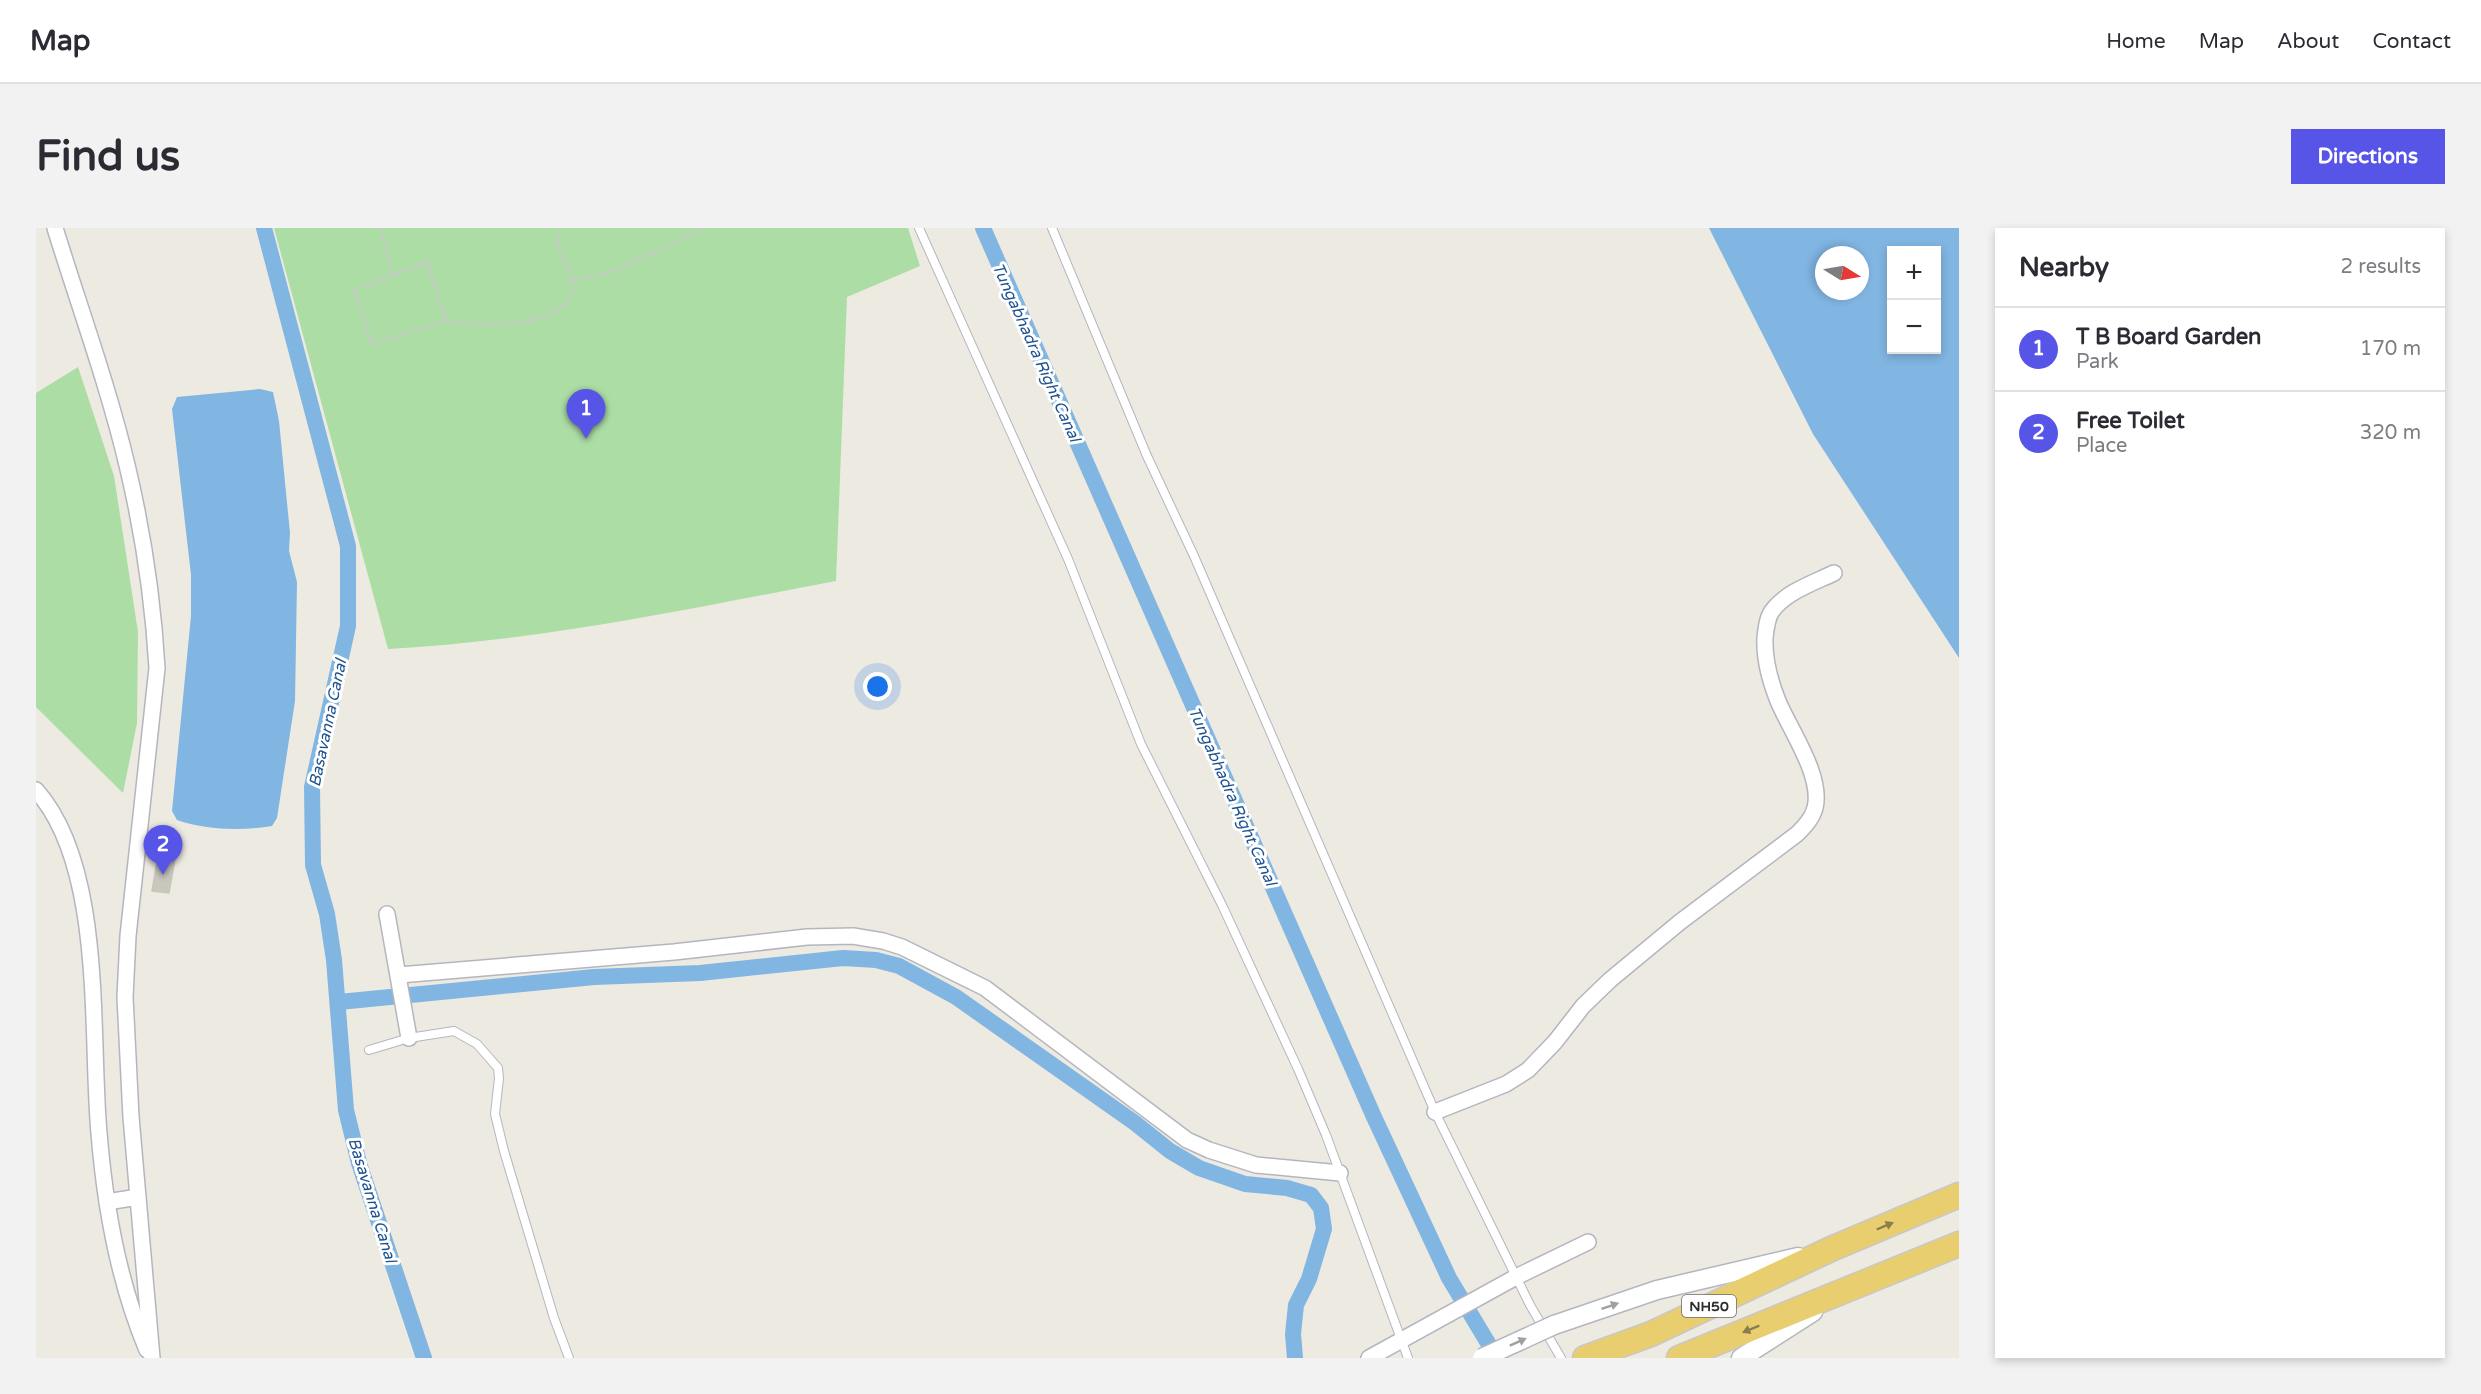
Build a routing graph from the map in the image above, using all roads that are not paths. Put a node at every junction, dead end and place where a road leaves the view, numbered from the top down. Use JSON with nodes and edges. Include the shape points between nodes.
{"nodes":[{"id":1,"x":55,"y":228,"type":"edge"},
{"id":2,"x":919,"y":228,"type":"edge"},
{"id":3,"x":1052,"y":228,"type":"edge"},
{"id":4,"x":1834,"y":573,"type":"dead end"},
{"id":5,"x":36,"y":790,"type":"edge"},
{"id":6,"x":387,"y":914,"type":"dead end"},
{"id":7,"x":401,"y":982,"type":"junction"},
{"id":8,"x":409,"y":1038,"type":"junction"},
{"id":9,"x":369,"y":1050,"type":"dead end"},
{"id":10,"x":1435,"y":1112,"type":"junction"},
{"id":11,"x":1340,"y":1173,"type":"junction"},
{"id":12,"x":1959,"y":1195,"type":"edge"},
{"id":13,"x":138,"y":1197,"type":"junction"},
{"id":14,"x":108,"y":1202,"type":"junction"},
{"id":15,"x":1588,"y":1242,"type":"dead end"},
{"id":16,"x":1959,"y":1244,"type":"edge"},
{"id":17,"x":1831,"y":1249,"type":"junction"},
{"id":18,"x":1516,"y":1277,"type":"junction"},
{"id":19,"x":1845,"y":1292,"type":"junction"},
{"id":20,"x":1401,"y":1341,"type":"junction"},
{"id":21,"x":151,"y":1358,"type":"edge"},
{"id":22,"x":569,"y":1358,"type":"edge"},
{"id":23,"x":1369,"y":1358,"type":"edge"},
{"id":24,"x":1408,"y":1358,"type":"edge"},
{"id":25,"x":1482,"y":1358,"type":"edge"},
{"id":26,"x":1561,"y":1358,"type":"edge"},
{"id":27,"x":1585,"y":1358,"type":"edge"},
{"id":28,"x":1679,"y":1358,"type":"edge"},
{"id":29,"x":1741,"y":1358,"type":"edge"}],
"edges":[{"from":1,"to":13,"type":"street","via":[[126,462],[146,555],[155,636],[157,668],[129,924],[125,997]]},
{"from":2,"to":11,"type":"lane","via":[[1072,568],[1141,744],[1222,905],[1298,1069]]},
{"from":3,"to":10,"type":"lane","via":[[1147,456]]},
{"from":4,"to":10,"type":"street","via":[[1779,602],[1770,614],[1766,630],[1769,676],[1812,777],[1815,809],[1808,823],[1610,980],[1528,1070],[1506,1084]]},
{"from":5,"to":14,"type":"street","via":[[49,804],[62,830],[85,919],[99,1133]]},
{"from":6,"to":7,"type":"street"},
{"from":7,"to":8,"type":"street"},
{"from":7,"to":11,"type":"street","via":[[807,937],[853,936],[883,941],[985,988],[1187,1140],[1257,1165]]},
{"from":8,"to":9,"type":"lane"},
{"from":8,"to":22,"type":"lane","via":[[454,1031],[477,1044],[498,1068],[495,1113],[504,1151]]},
{"from":10,"to":18,"type":"lane"},
{"from":11,"to":20,"type":"lane"},
{"from":17,"to":12,"type":"highway","number":"NH50","one_way":true},
{"from":13,"to":14,"type":"street"},
{"from":13,"to":21,"type":"street"},
{"from":14,"to":21,"type":"street","via":[[126,1295]]},
{"from":15,"to":18,"type":"street"},
{"from":16,"to":19,"type":"highway","number":"NH50"},
{"from":25,"to":17,"type":"street","one_way":true,"bridge":true,"via":[[1554,1325],[1657,1290]]},
{"from":17,"to":27,"type":"highway","number":"NH50","via":[[1651,1334]]},
{"from":18,"to":20,"type":"street"},
{"from":18,"to":26,"type":"lane"},
{"from":19,"to":28,"type":"highway","number":"NH50","one_way":true},
{"from":19,"to":29,"type":"street"},
{"from":20,"to":23,"type":"street"},
{"from":20,"to":24,"type":"lane"}]}
